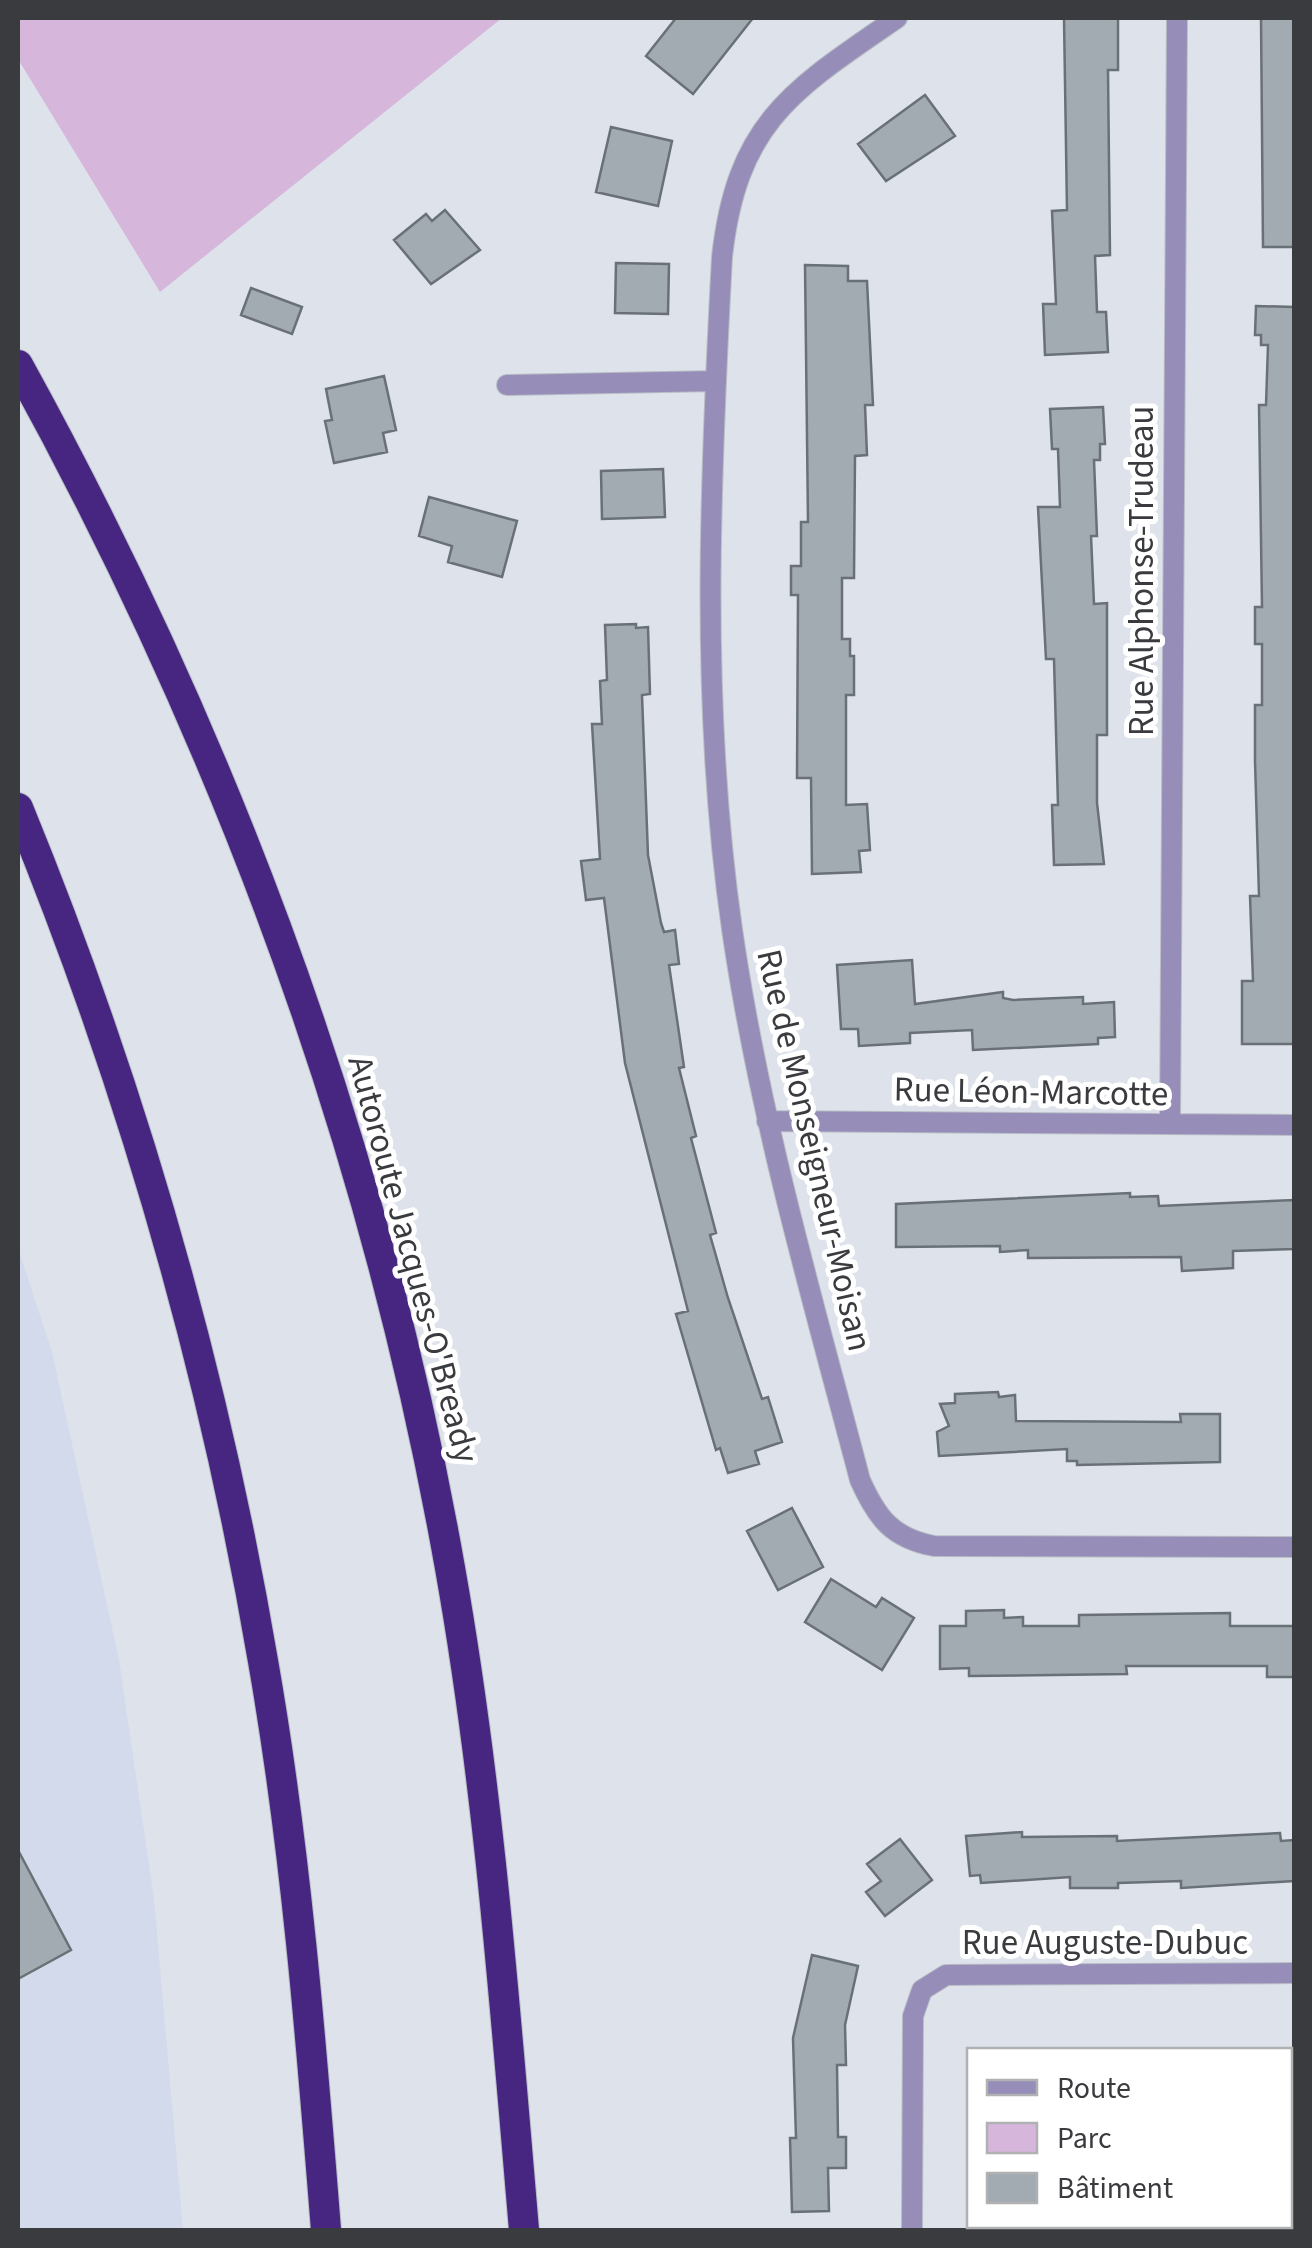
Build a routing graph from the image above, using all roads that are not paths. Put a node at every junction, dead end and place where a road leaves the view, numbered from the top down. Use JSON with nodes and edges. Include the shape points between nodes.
{"nodes":[{"id":1,"x":898,"y":18,"type":"edge"},
{"id":2,"x":1177,"y":18,"type":"edge"},
{"id":3,"x":18,"y":365,"type":"edge"},
{"id":4,"x":716,"y":381,"type":"junction"},
{"id":5,"x":507,"y":386,"type":"dead end"},
{"id":6,"x":18,"y":808,"type":"edge"},
{"id":7,"x":767,"y":1121,"type":"junction"},
{"id":8,"x":1170,"y":1124,"type":"junction"},
{"id":9,"x":1294,"y":1125,"type":"edge"},
{"id":10,"x":1294,"y":1547,"type":"edge"},
{"id":11,"x":1294,"y":1973,"type":"edge"},
{"id":12,"x":326,"y":2230,"type":"edge"},
{"id":13,"x":524,"y":2230,"type":"edge"},
{"id":14,"x":912,"y":2230,"type":"edge"}],
"edges":[{"from":1,"to":4,"type":"street","name":"Rue de Monseigneur-Moisan","via":[[777,108],[738,172],[722,258]]},
{"from":2,"to":8,"type":"street","name":"Rue Alphonse-Trudeau"},
{"from":3,"to":13,"type":"highway","name":"Autoroute Jacques-O'Bready","via":[[134,587],[213,761],[302,994],[366,1199],[422,1425],[466,1670]]},
{"from":4,"to":5,"type":"street"},
{"from":4,"to":7,"type":"street","name":"Rue de Monseigneur-Moisan","via":[[712,652],[720,819]]},
{"from":6,"to":12,"type":"highway","via":[[136,1128],[226,1465],[278,1760]]},
{"from":7,"to":8,"type":"street","name":"Rue Léon-Marcotte"},
{"from":7,"to":10,"type":"street","name":"Rue de Monseigneur-Moisan","via":[[860,1480],[893,1534],[934,1546]]},
{"from":8,"to":9,"type":"street","name":"Rue Léon-Marcotte"},
{"from":11,"to":14,"type":"street","name":"Rue Auguste-Dubuc","via":[[946,1975],[922,1990],[913,2016]]}]}
